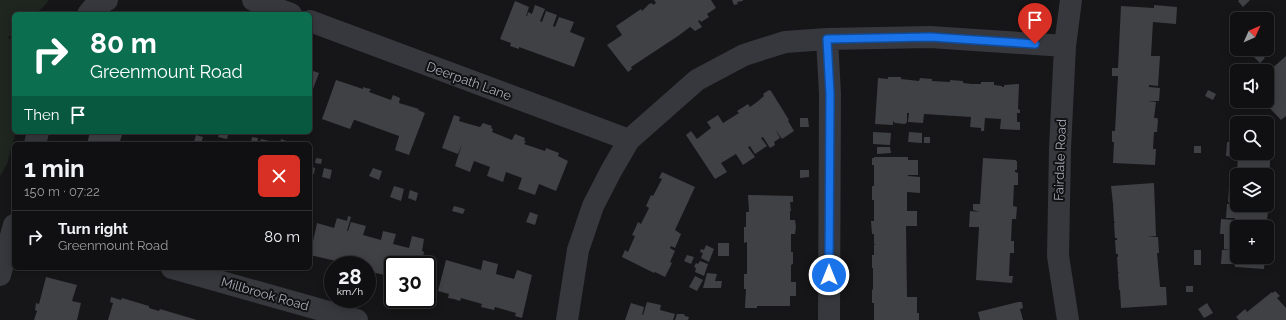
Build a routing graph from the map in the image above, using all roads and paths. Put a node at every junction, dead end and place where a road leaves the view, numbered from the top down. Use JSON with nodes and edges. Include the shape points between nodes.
{"nodes":[{"id":1,"x":107,"y":0,"type":"edge"},
{"id":2,"x":253,"y":0,"type":"edge"},
{"id":3,"x":1070,"y":0,"type":"edge"},
{"id":4,"x":90,"y":12,"type":"edge"},
{"id":5,"x":285,"y":12,"type":"edge"},
{"id":6,"x":312,"y":22,"type":"edge"},
{"id":7,"x":827,"y":39,"type":"junction"},
{"id":8,"x":1065,"y":46,"type":"junction"},
{"id":9,"x":629,"y":140,"type":"junction"},
{"id":10,"x":0,"y":220,"type":"edge"},
{"id":11,"x":12,"y":223,"type":"edge"},
{"id":12,"x":12,"y":231,"type":"edge"},
{"id":13,"x":179,"y":270,"type":"edge"},
{"id":14,"x":0,"y":275,"type":"edge"},
{"id":15,"x":357,"y":320,"type":"edge"},
{"id":16,"x":567,"y":320,"type":"edge"},
{"id":17,"x":829,"y":320,"type":"edge"},
{"id":18,"x":1068,"y":320,"type":"edge"}],
"edges":[{"from":1,"to":4,"type":"street"},
{"from":2,"to":5,"type":"street"},
{"from":3,"to":8,"type":"street","name":"Fairdale Road"},
{"from":6,"to":9,"type":"street","name":"Deerpath Lane"},
{"from":7,"to":8,"type":"street","via":[[930,37]]},
{"from":7,"to":9,"type":"street","via":[[785,42],[744,55],[697,80]]},
{"from":7,"to":17,"type":"street","via":[[830,94]]},
{"from":8,"to":18,"type":"street","name":"Fairdale Road","via":[[1058,256]]},
{"from":9,"to":16,"type":"street","via":[[593,206],[578,250]]},
{"from":10,"to":11,"type":"street"},
{"from":12,"to":14,"type":"street"},
{"from":13,"to":15,"type":"street","name":"Millbrook Road"}]}
